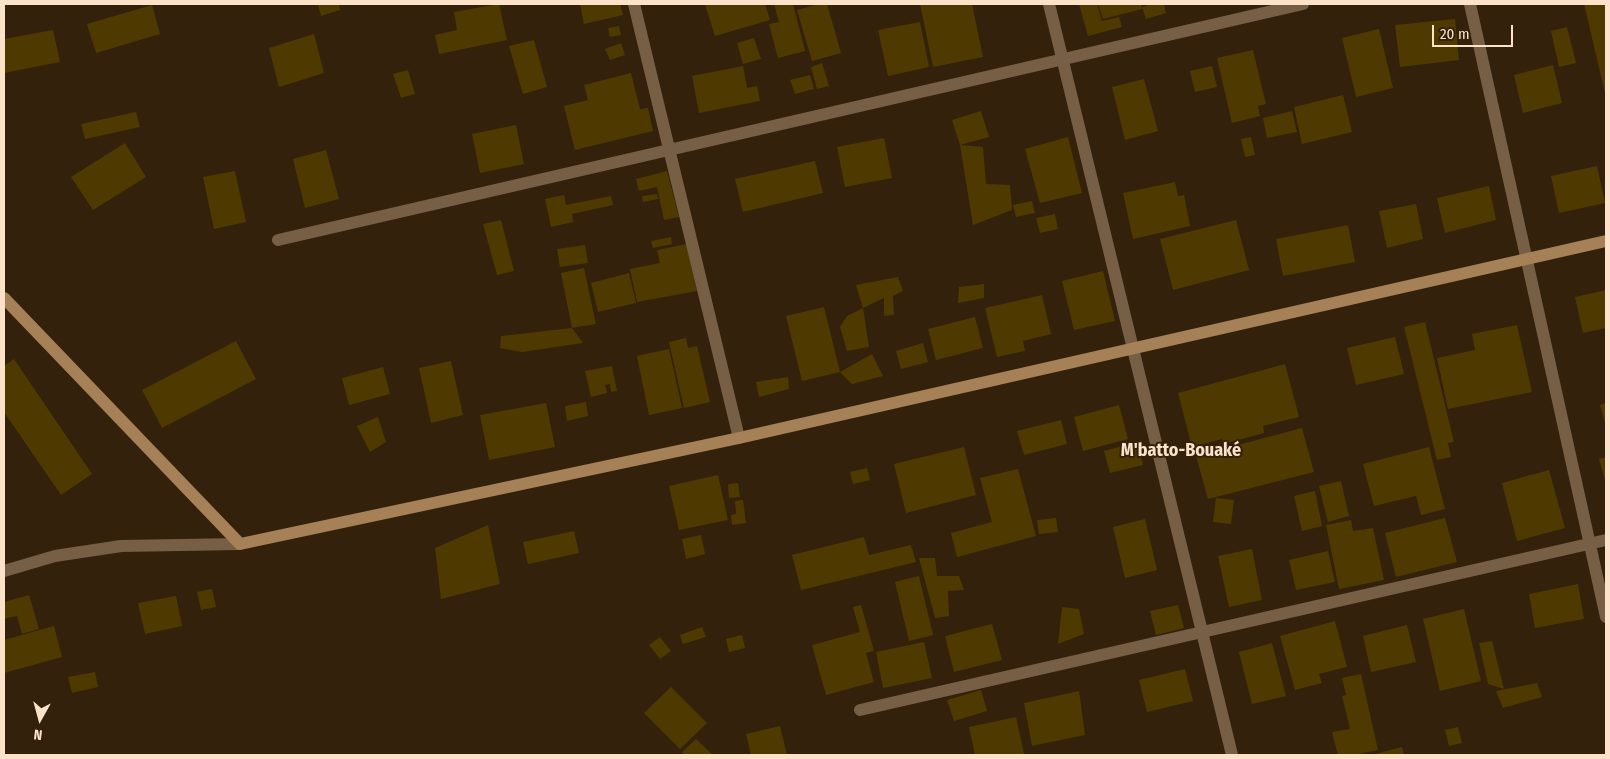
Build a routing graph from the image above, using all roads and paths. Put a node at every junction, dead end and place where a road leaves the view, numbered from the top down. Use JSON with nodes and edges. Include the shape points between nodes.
{"nodes":[{"id":1,"x":634,"y":4,"type":"edge"},
{"id":2,"x":1049,"y":4,"type":"edge"},
{"id":3,"x":1303,"y":4,"type":"edge"},
{"id":4,"x":1470,"y":4,"type":"edge"},
{"id":5,"x":1063,"y":59,"type":"junction"},
{"id":6,"x":670,"y":150,"type":"junction"},
{"id":7,"x":278,"y":240,"type":"dead end"},
{"id":8,"x":1606,"y":241,"type":"edge"},
{"id":9,"x":1526,"y":259,"type":"junction"},
{"id":10,"x":4,"y":298,"type":"edge"},
{"id":11,"x":1133,"y":348,"type":"junction"},
{"id":12,"x":739,"y":438,"type":"junction"},
{"id":13,"x":1606,"y":540,"type":"edge"},
{"id":14,"x":1590,"y":543,"type":"junction"},
{"id":15,"x":240,"y":544,"type":"junction"},
{"id":16,"x":4,"y":571,"type":"edge"},
{"id":17,"x":1606,"y":617,"type":"edge"},
{"id":18,"x":1202,"y":632,"type":"junction"},
{"id":19,"x":860,"y":710,"type":"dead end"},
{"id":20,"x":1232,"y":755,"type":"edge"}],
"edges":[{"from":1,"to":6,"type":"street"},
{"from":2,"to":5,"type":"street"},
{"from":3,"to":5,"type":"street"},
{"from":4,"to":9,"type":"street"},
{"from":5,"to":6,"type":"street"},
{"from":5,"to":11,"type":"street"},
{"from":6,"to":7,"type":"street"},
{"from":6,"to":12,"type":"street"},
{"from":8,"to":9,"type":"street"},
{"from":9,"to":11,"type":"street"},
{"from":9,"to":14,"type":"street"},
{"from":10,"to":15,"type":"street"},
{"from":11,"to":12,"type":"street"},
{"from":11,"to":18,"type":"street"},
{"from":12,"to":15,"type":"street"},
{"from":13,"to":14,"type":"street"},
{"from":14,"to":17,"type":"street"},
{"from":14,"to":18,"type":"street"},
{"from":15,"to":16,"type":"street","via":[[121,546],[55,556]]},
{"from":18,"to":19,"type":"street"},
{"from":18,"to":20,"type":"street"}]}
